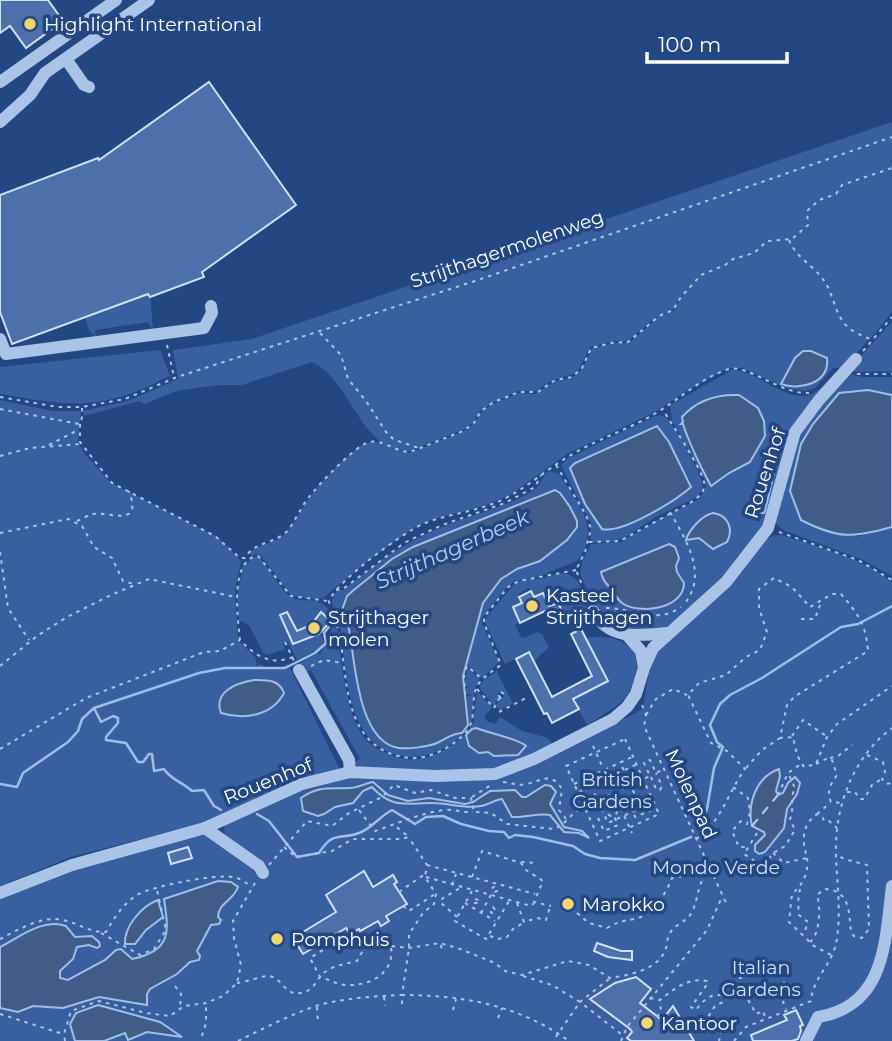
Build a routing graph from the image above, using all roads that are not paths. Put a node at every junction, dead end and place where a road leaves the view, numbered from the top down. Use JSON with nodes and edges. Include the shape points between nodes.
{"nodes":[{"id":1,"x":116,"y":0,"type":"edge"},
{"id":2,"x":149,"y":0,"type":"edge"},
{"id":3,"x":0,"y":82,"type":"edge"},
{"id":4,"x":0,"y":122,"type":"edge"},
{"id":5,"x":211,"y":306,"type":"dead end"},
{"id":6,"x":0,"y":339,"type":"edge"},
{"id":7,"x":856,"y":359,"type":"road end"},
{"id":8,"x":593,"y":611,"type":"road end"},
{"id":9,"x":667,"y":633,"type":"junction"},
{"id":10,"x":627,"y":635,"type":"junction"},
{"id":11,"x":295,"y":662,"type":"road end"},
{"id":12,"x":644,"y":668,"type":"junction"},
{"id":13,"x":351,"y":772,"type":"junction"},
{"id":14,"x":205,"y":828,"type":"junction"},
{"id":15,"x":263,"y":873,"type":"road end"},
{"id":16,"x":892,"y":886,"type":"edge"},
{"id":17,"x":0,"y":893,"type":"edge"},
{"id":18,"x":807,"y":1041,"type":"edge"}],
"edges":[{"from":1,"to":3,"type":"street"},
{"from":2,"to":4,"type":"street","via":[[45,73],[30,95]]},
{"from":5,"to":6,"type":"street","via":[[204,328],[6,354]]},
{"from":7,"to":9,"type":"street","name":"Rouenhof","via":[[795,432],[768,528],[726,582]]},
{"from":8,"to":10,"type":"street","via":[[604,626]]},
{"from":9,"to":10,"type":"street"},
{"from":9,"to":12,"type":"street","name":"Rouenhof"},
{"from":10,"to":12,"type":"street","via":[[641,651]]},
{"from":11,"to":13,"type":"street","via":[[349,760]]},
{"from":12,"to":13,"type":"street","name":"Rouenhof","via":[[636,694],[613,719],[495,774]]},
{"from":13,"to":14,"type":"street","name":"Rouenhof","via":[[302,784]]},
{"from":14,"to":15,"type":"street","via":[[260,866]]},
{"from":14,"to":17,"type":"street","name":"Rouenhof","via":[[72,864]]},
{"from":16,"to":18,"type":"street","via":[[883,956],[869,987],[845,1009],[818,1017]]}]}
